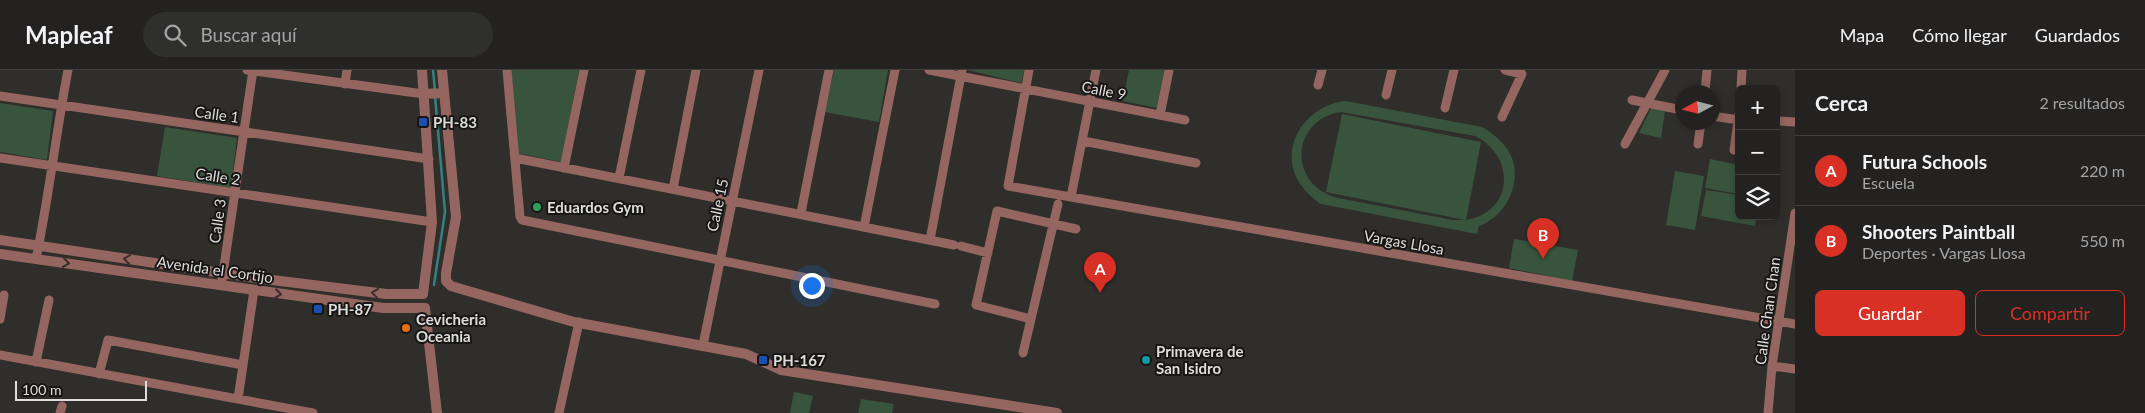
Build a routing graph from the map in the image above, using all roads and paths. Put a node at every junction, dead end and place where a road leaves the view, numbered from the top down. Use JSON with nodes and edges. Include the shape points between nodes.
{"nodes":[{"id":1,"x":68,"y":70,"type":"edge"},
{"id":2,"x":251,"y":70,"type":"edge"},
{"id":3,"x":347,"y":70,"type":"edge"},
{"id":4,"x":422,"y":70,"type":"edge"},
{"id":5,"x":442,"y":70,"type":"edge"},
{"id":6,"x":507,"y":70,"type":"edge"},
{"id":7,"x":584,"y":70,"type":"edge"},
{"id":8,"x":641,"y":70,"type":"edge"},
{"id":9,"x":696,"y":70,"type":"edge"},
{"id":10,"x":759,"y":70,"type":"edge"},
{"id":11,"x":829,"y":70,"type":"edge"},
{"id":12,"x":895,"y":70,"type":"edge"},
{"id":13,"x":929,"y":70,"type":"edge"},
{"id":14,"x":1029,"y":70,"type":"edge"},
{"id":15,"x":1096,"y":70,"type":"edge"},
{"id":16,"x":1169,"y":70,"type":"edge"},
{"id":17,"x":1322,"y":70,"type":"edge"},
{"id":18,"x":1392,"y":70,"type":"edge"},
{"id":19,"x":1454,"y":70,"type":"edge"},
{"id":20,"x":1505,"y":70,"type":"edge"},
{"id":21,"x":1665,"y":70,"type":"edge"},
{"id":22,"x":1707,"y":70,"type":"edge"},
{"id":23,"x":1740,"y":71,"type":"edge"},
{"id":24,"x":962,"y":73,"type":"edge"},
{"id":25,"x":346,"y":84,"type":"junction"},
{"id":26,"x":1318,"y":85,"type":"dead end"},
{"id":27,"x":1706,"y":85,"type":"edge"},
{"id":28,"x":1741,"y":85,"type":"edge"},
{"id":29,"x":1025,"y":88,"type":"junction"},
{"id":30,"x":442,"y":93,"type":"junction"},
{"id":31,"x":426,"y":94,"type":"junction"},
{"id":32,"x":1386,"y":95,"type":"dead end"},
{"id":33,"x":0,"y":96,"type":"edge"},
{"id":34,"x":1632,"y":100,"type":"dead end"},
{"id":35,"x":1090,"y":101,"type":"junction"},
{"id":36,"x":1647,"y":103,"type":"junction"},
{"id":37,"x":61,"y":107,"type":"junction"},
{"id":38,"x":1445,"y":108,"type":"dead end"},
{"id":39,"x":1675,"y":109,"type":"edge"},
{"id":40,"x":1160,"y":115,"type":"junction"},
{"id":41,"x":1502,"y":117,"type":"dead end"},
{"id":42,"x":1720,"y":117,"type":"edge"},
{"id":43,"x":1186,"y":120,"type":"dead end"},
{"id":44,"x":1735,"y":120,"type":"edge"},
{"id":45,"x":1780,"y":121,"type":"edge"},
{"id":46,"x":1795,"y":122,"type":"edge"},
{"id":47,"x":1700,"y":130,"type":"edge"},
{"id":48,"x":1737,"y":130,"type":"edge"},
{"id":49,"x":243,"y":132,"type":"junction"},
{"id":50,"x":1083,"y":141,"type":"junction"},
{"id":51,"x":1625,"y":144,"type":"dead end"},
{"id":52,"x":1698,"y":144,"type":"dead end"},
{"id":53,"x":1734,"y":150,"type":"dead end"},
{"id":54,"x":0,"y":158,"type":"edge"},
{"id":55,"x":515,"y":158,"type":"junction"},
{"id":56,"x":429,"y":159,"type":"junction"},
{"id":57,"x":1196,"y":164,"type":"dead end"},
{"id":58,"x":53,"y":167,"type":"junction"},
{"id":59,"x":564,"y":168,"type":"junction"},
{"id":60,"x":619,"y":178,"type":"junction"},
{"id":61,"x":673,"y":189,"type":"junction"},
{"id":62,"x":234,"y":193,"type":"junction"},
{"id":63,"x":1071,"y":197,"type":"junction"},
{"id":64,"x":733,"y":200,"type":"junction"},
{"id":65,"x":1058,"y":204,"type":"dead end"},
{"id":66,"x":801,"y":213,"type":"junction"},
{"id":67,"x":1795,"y":213,"type":"edge"},
{"id":68,"x":432,"y":222,"type":"junction"},
{"id":69,"x":1053,"y":224,"type":"junction"},
{"id":70,"x":864,"y":226,"type":"junction"},
{"id":71,"x":1076,"y":229,"type":"dead end"},
{"id":72,"x":0,"y":240,"type":"edge"},
{"id":73,"x":930,"y":240,"type":"junction"},
{"id":74,"x":39,"y":246,"type":"junction"},
{"id":75,"x":988,"y":253,"type":"junction"},
{"id":76,"x":0,"y":254,"type":"edge"},
{"id":77,"x":36,"y":259,"type":"junction"},
{"id":78,"x":720,"y":259,"type":"junction"},
{"id":79,"x":224,"y":273,"type":"junction"},
{"id":80,"x":222,"y":285,"type":"junction"},
{"id":81,"x":254,"y":290,"type":"junction"},
{"id":82,"x":423,"y":294,"type":"junction"},
{"id":83,"x":4,"y":295,"type":"dead end"},
{"id":84,"x":49,"y":300,"type":"dead end"},
{"id":85,"x":935,"y":304,"type":"dead end"},
{"id":86,"x":425,"y":308,"type":"junction"},
{"id":87,"x":0,"y":319,"type":"edge"},
{"id":88,"x":1031,"y":319,"type":"junction"},
{"id":89,"x":578,"y":322,"type":"junction"},
{"id":90,"x":1779,"y":322,"type":"junction"},
{"id":91,"x":1795,"y":324,"type":"edge"},
{"id":92,"x":702,"y":345,"type":"junction"},
{"id":93,"x":1024,"y":352,"type":"dead end"},
{"id":94,"x":0,"y":356,"type":"edge"},
{"id":95,"x":36,"y":362,"type":"junction"},
{"id":96,"x":243,"y":365,"type":"junction"},
{"id":97,"x":1772,"y":366,"type":"junction"},
{"id":98,"x":1795,"y":369,"type":"edge"},
{"id":99,"x":99,"y":374,"type":"junction"},
{"id":100,"x":238,"y":399,"type":"junction"},
{"id":101,"x":313,"y":413,"type":"edge"},
{"id":102,"x":437,"y":413,"type":"edge"},
{"id":103,"x":558,"y":413,"type":"edge"},
{"id":104,"x":1057,"y":413,"type":"edge"},
{"id":105,"x":1768,"y":413,"type":"edge"}],
"edges":[{"from":1,"to":37,"type":"street"},
{"from":2,"to":25,"type":"street"},
{"from":2,"to":49,"type":"street","name":"Calle 3"},
{"from":3,"to":25,"type":"street"},
{"from":4,"to":31,"type":"street"},
{"from":5,"to":30,"type":"street"},
{"from":6,"to":55,"type":"street"},
{"from":7,"to":59,"type":"street"},
{"from":8,"to":60,"type":"street"},
{"from":9,"to":61,"type":"street"},
{"from":10,"to":64,"type":"street","name":"Calle 15"},
{"from":11,"to":66,"type":"street"},
{"from":12,"to":70,"type":"street"},
{"from":13,"to":24,"type":"street","name":"Calle 9"},
{"from":14,"to":29,"type":"street"},
{"from":15,"to":35,"type":"street"},
{"from":16,"to":40,"type":"street"},
{"from":17,"to":26,"type":"street"},
{"from":18,"to":32,"type":"street"},
{"from":19,"to":38,"type":"street"},
{"from":20,"to":41,"type":"street","via":[[1522,74]]},
{"from":21,"to":36,"type":"street"},
{"from":22,"to":27,"type":"street"},
{"from":23,"to":28,"type":"street"},
{"from":24,"to":29,"type":"street","name":"Calle 9"},
{"from":24,"to":73,"type":"street"},
{"from":25,"to":31,"type":"street"},
{"from":29,"to":35,"type":"street","name":"Calle 9"},
{"from":29,"to":63,"type":"street","name":"Vargas Llosa","via":[[1008,186]]},
{"from":30,"to":31,"type":"street"},
{"from":30,"to":89,"type":"street","via":[[456,217],[446,281],[451,286]]},
{"from":31,"to":56,"type":"street"},
{"from":33,"to":37,"type":"street","name":"Calle 1"},
{"from":34,"to":36,"type":"street"},
{"from":35,"to":40,"type":"street","name":"Calle 9"},
{"from":35,"to":50,"type":"street"},
{"from":36,"to":39,"type":"street"},
{"from":36,"to":51,"type":"street"},
{"from":37,"to":49,"type":"street","name":"Calle 1"},
{"from":37,"to":58,"type":"street"},
{"from":40,"to":43,"type":"street","name":"Calle 9"},
{"from":42,"to":44,"type":"street"},
{"from":45,"to":46,"type":"street"},
{"from":47,"to":52,"type":"street"},
{"from":48,"to":53,"type":"street"},
{"from":49,"to":56,"type":"street","name":"Calle 1"},
{"from":49,"to":62,"type":"street","name":"Calle 3"},
{"from":50,"to":57,"type":"street"},
{"from":50,"to":63,"type":"street"},
{"from":54,"to":58,"type":"street","name":"Calle 2"},
{"from":55,"to":59,"type":"street"},
{"from":55,"to":78,"type":"street","via":[[522,220]]},
{"from":56,"to":68,"type":"street"},
{"from":58,"to":62,"type":"street","name":"Calle 2"},
{"from":58,"to":74,"type":"street"},
{"from":59,"to":60,"type":"street"},
{"from":60,"to":61,"type":"street"},
{"from":61,"to":64,"type":"street"},
{"from":62,"to":68,"type":"street","name":"Calle 2"},
{"from":62,"to":79,"type":"street","name":"Calle 3"},
{"from":63,"to":90,"type":"street","name":"Vargas Llosa"},
{"from":64,"to":66,"type":"street"},
{"from":64,"to":78,"type":"street","name":"Calle 15"},
{"from":65,"to":69,"type":"street"},
{"from":66,"to":70,"type":"street"},
{"from":67,"to":90,"type":"street","name":"Calle Chan Chan"},
{"from":68,"to":82,"type":"street"},
{"from":69,"to":71,"type":"street"},
{"from":69,"to":75,"type":"street","via":[[997,211]]},
{"from":69,"to":88,"type":"street"},
{"from":70,"to":73,"type":"street"},
{"from":72,"to":74,"type":"street","name":"Avenida el Cortijo"},
{"from":73,"to":75,"type":"street"},
{"from":74,"to":77,"type":"street"},
{"from":79,"to":74,"type":"street","name":"Avenida el Cortijo","one_way":true},
{"from":75,"to":88,"type":"street","via":[[976,305]]},
{"from":76,"to":77,"type":"street","name":"Avenida el Cortijo"},
{"from":77,"to":80,"type":"street","name":"Avenida el Cortijo","one_way":true},
{"from":78,"to":85,"type":"street"},
{"from":78,"to":92,"type":"street","name":"Calle 15"},
{"from":79,"to":80,"type":"street","name":"Calle 3"},
{"from":82,"to":79,"type":"street","name":"Avenida el Cortijo","one_way":true,"via":[[386,294]]},
{"from":80,"to":81,"type":"street","name":"Avenida el Cortijo"},
{"from":81,"to":86,"type":"street","name":"Avenida el Cortijo","one_way":true,"via":[[383,308]]},
{"from":81,"to":96,"type":"street"},
{"from":82,"to":86,"type":"street"},
{"from":83,"to":87,"type":"street"},
{"from":84,"to":95,"type":"street"},
{"from":86,"to":102,"type":"street"},
{"from":88,"to":93,"type":"street"},
{"from":89,"to":92,"type":"street"},
{"from":89,"to":103,"type":"street"},
{"from":90,"to":91,"type":"street","name":"Vargas Llosa"},
{"from":90,"to":97,"type":"street","name":"Calle Chan Chan"},
{"from":92,"to":104,"type":"street","via":[[746,354],[781,370]]},
{"from":94,"to":95,"type":"street"},
{"from":95,"to":99,"type":"street"},
{"from":96,"to":99,"type":"street","via":[[108,340]]},
{"from":96,"to":100,"type":"street"},
{"from":97,"to":98,"type":"street"},
{"from":97,"to":105,"type":"street","name":"Calle Chan Chan"},
{"from":99,"to":100,"type":"street"},
{"from":100,"to":101,"type":"street"}]}
